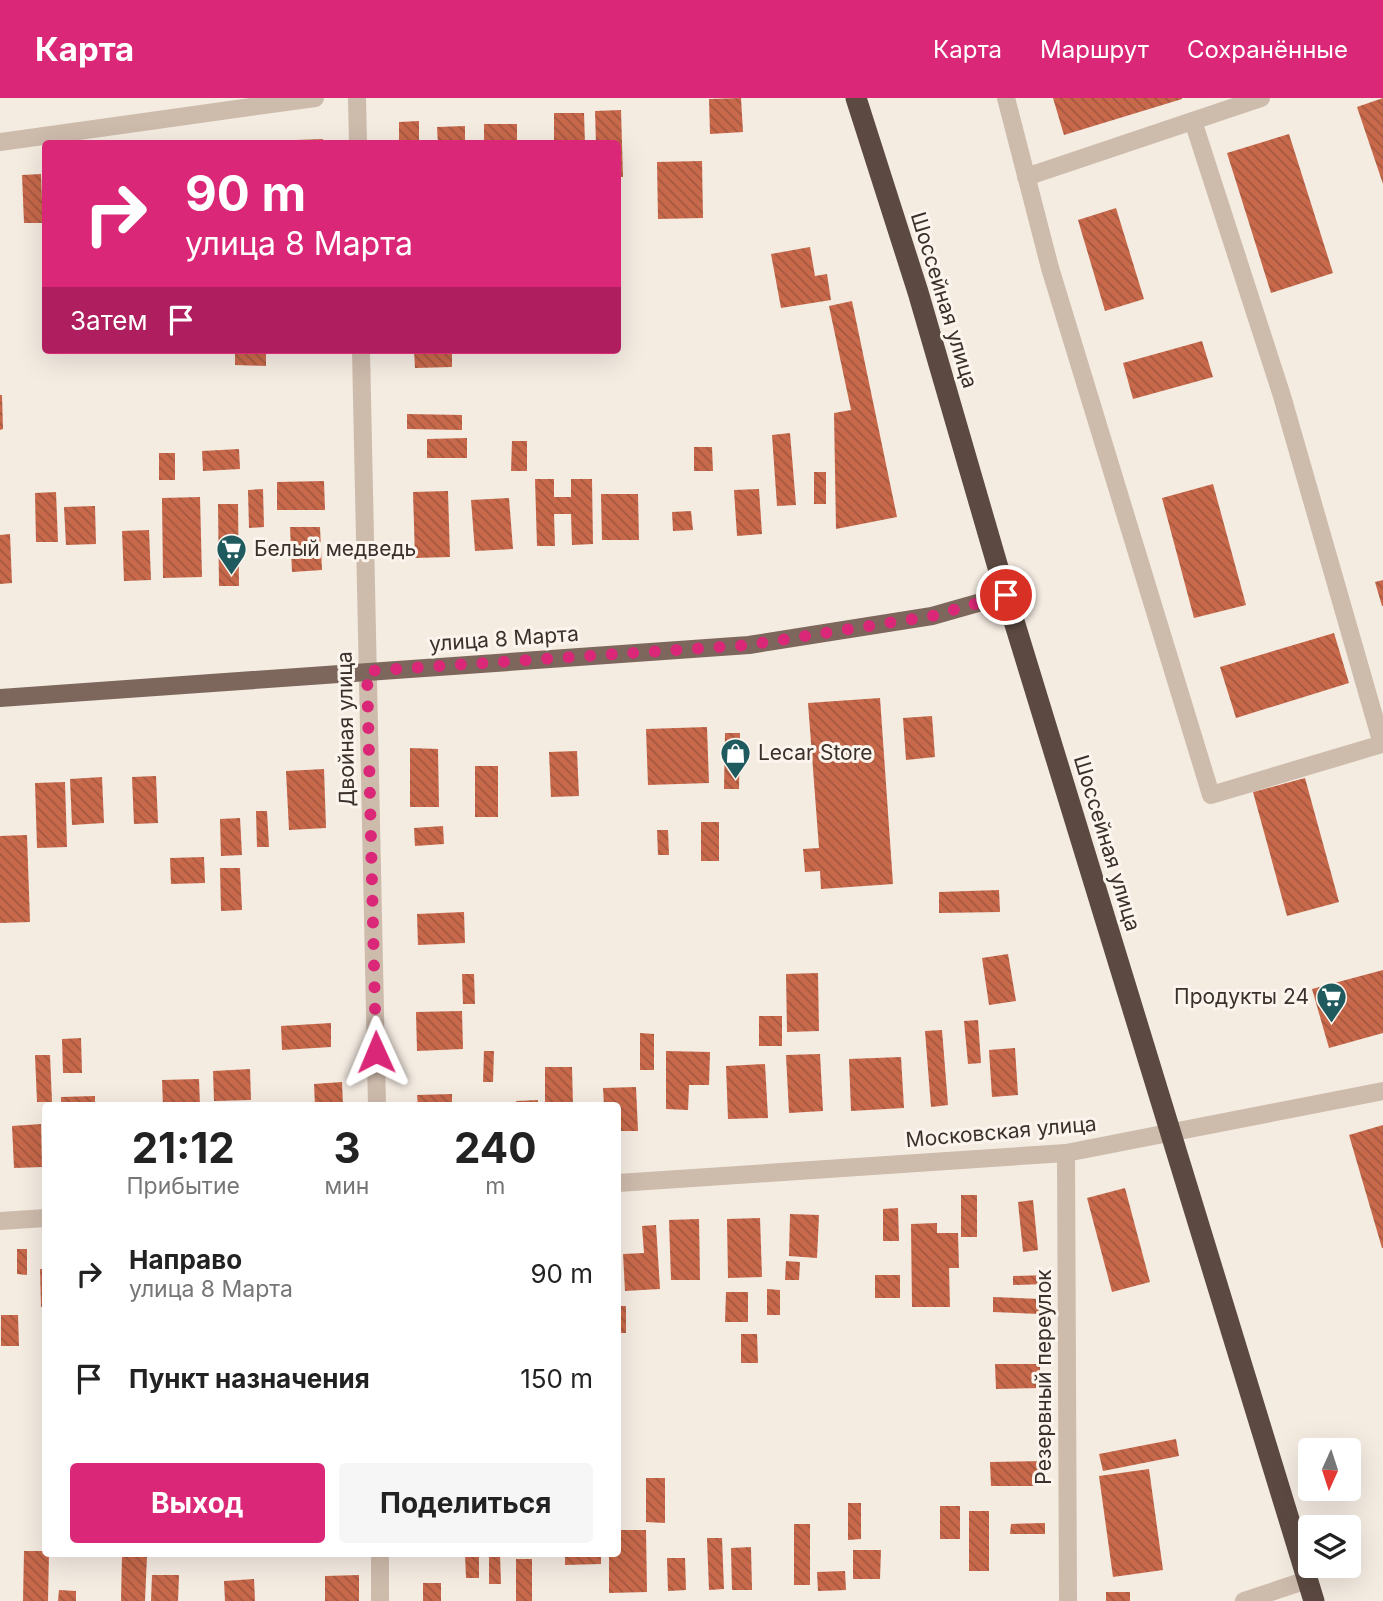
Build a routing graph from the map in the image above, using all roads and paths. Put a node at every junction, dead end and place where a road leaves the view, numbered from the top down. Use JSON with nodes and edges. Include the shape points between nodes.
{"nodes":[{"id":1,"x":314,"y":98,"type":"edge"},
{"id":2,"x":357,"y":98,"type":"edge"},
{"id":3,"x":856,"y":98,"type":"edge"},
{"id":4,"x":1006,"y":98,"type":"edge"},
{"id":5,"x":1261,"y":98,"type":"edge"},
{"id":6,"x":1192,"y":121,"type":"junction"},
{"id":7,"x":358,"y":140,"type":"edge"},
{"id":8,"x":0,"y":142,"type":"edge"},
{"id":9,"x":1026,"y":177,"type":"junction"},
{"id":10,"x":361,"y":354,"type":"edge"},
{"id":11,"x":1006,"y":595,"type":"junction"},
{"id":12,"x":367,"y":671,"type":"junction"},
{"id":13,"x":0,"y":698,"type":"edge"},
{"id":14,"x":1383,"y":1091,"type":"edge"},
{"id":15,"x":377,"y":1102,"type":"edge"},
{"id":16,"x":1170,"y":1133,"type":"junction"},
{"id":17,"x":1066,"y":1153,"type":"junction"},
{"id":18,"x":621,"y":1184,"type":"edge"},
{"id":19,"x":42,"y":1218,"type":"edge"},
{"id":20,"x":0,"y":1221,"type":"edge"},
{"id":21,"x":380,"y":1557,"type":"edge"},
{"id":22,"x":1307,"y":1580,"type":"junction"},
{"id":23,"x":380,"y":1601,"type":"edge"},
{"id":24,"x":1068,"y":1601,"type":"edge"},
{"id":25,"x":1244,"y":1601,"type":"edge"},
{"id":26,"x":1314,"y":1601,"type":"edge"}],
"edges":[{"from":1,"to":8,"type":"street"},
{"from":2,"to":7,"type":"street"},
{"from":3,"to":11,"type":"highway","name":"Шоссейная улица"},
{"from":4,"to":9,"type":"street"},
{"from":5,"to":6,"type":"street"},
{"from":6,"to":9,"type":"street"},
{"from":6,"to":9,"type":"street","via":[[1282,396],[1382,744],[1211,795]]},
{"from":10,"to":12,"type":"street","name":"Двойная улица"},
{"from":11,"to":12,"type":"main road","name":"улица 8 Марта","via":[[932,616],[749,645]]},
{"from":11,"to":16,"type":"highway","name":"Шоссейная улица"},
{"from":12,"to":13,"type":"main road","name":"улица 8 Марта"},
{"from":12,"to":15,"type":"street","name":"Двойная улица"},
{"from":14,"to":16,"type":"street","name":"Московская улица"},
{"from":16,"to":17,"type":"street","name":"Московская улица"},
{"from":16,"to":22,"type":"highway","name":"Шоссейная улица"},
{"from":17,"to":18,"type":"street","name":"Московская улица"},
{"from":17,"to":24,"type":"street","name":"Резервный переулок"},
{"from":19,"to":20,"type":"street"},
{"from":21,"to":23,"type":"street"},
{"from":22,"to":25,"type":"street"},
{"from":22,"to":26,"type":"highway","name":"Шоссейная улица"}]}
